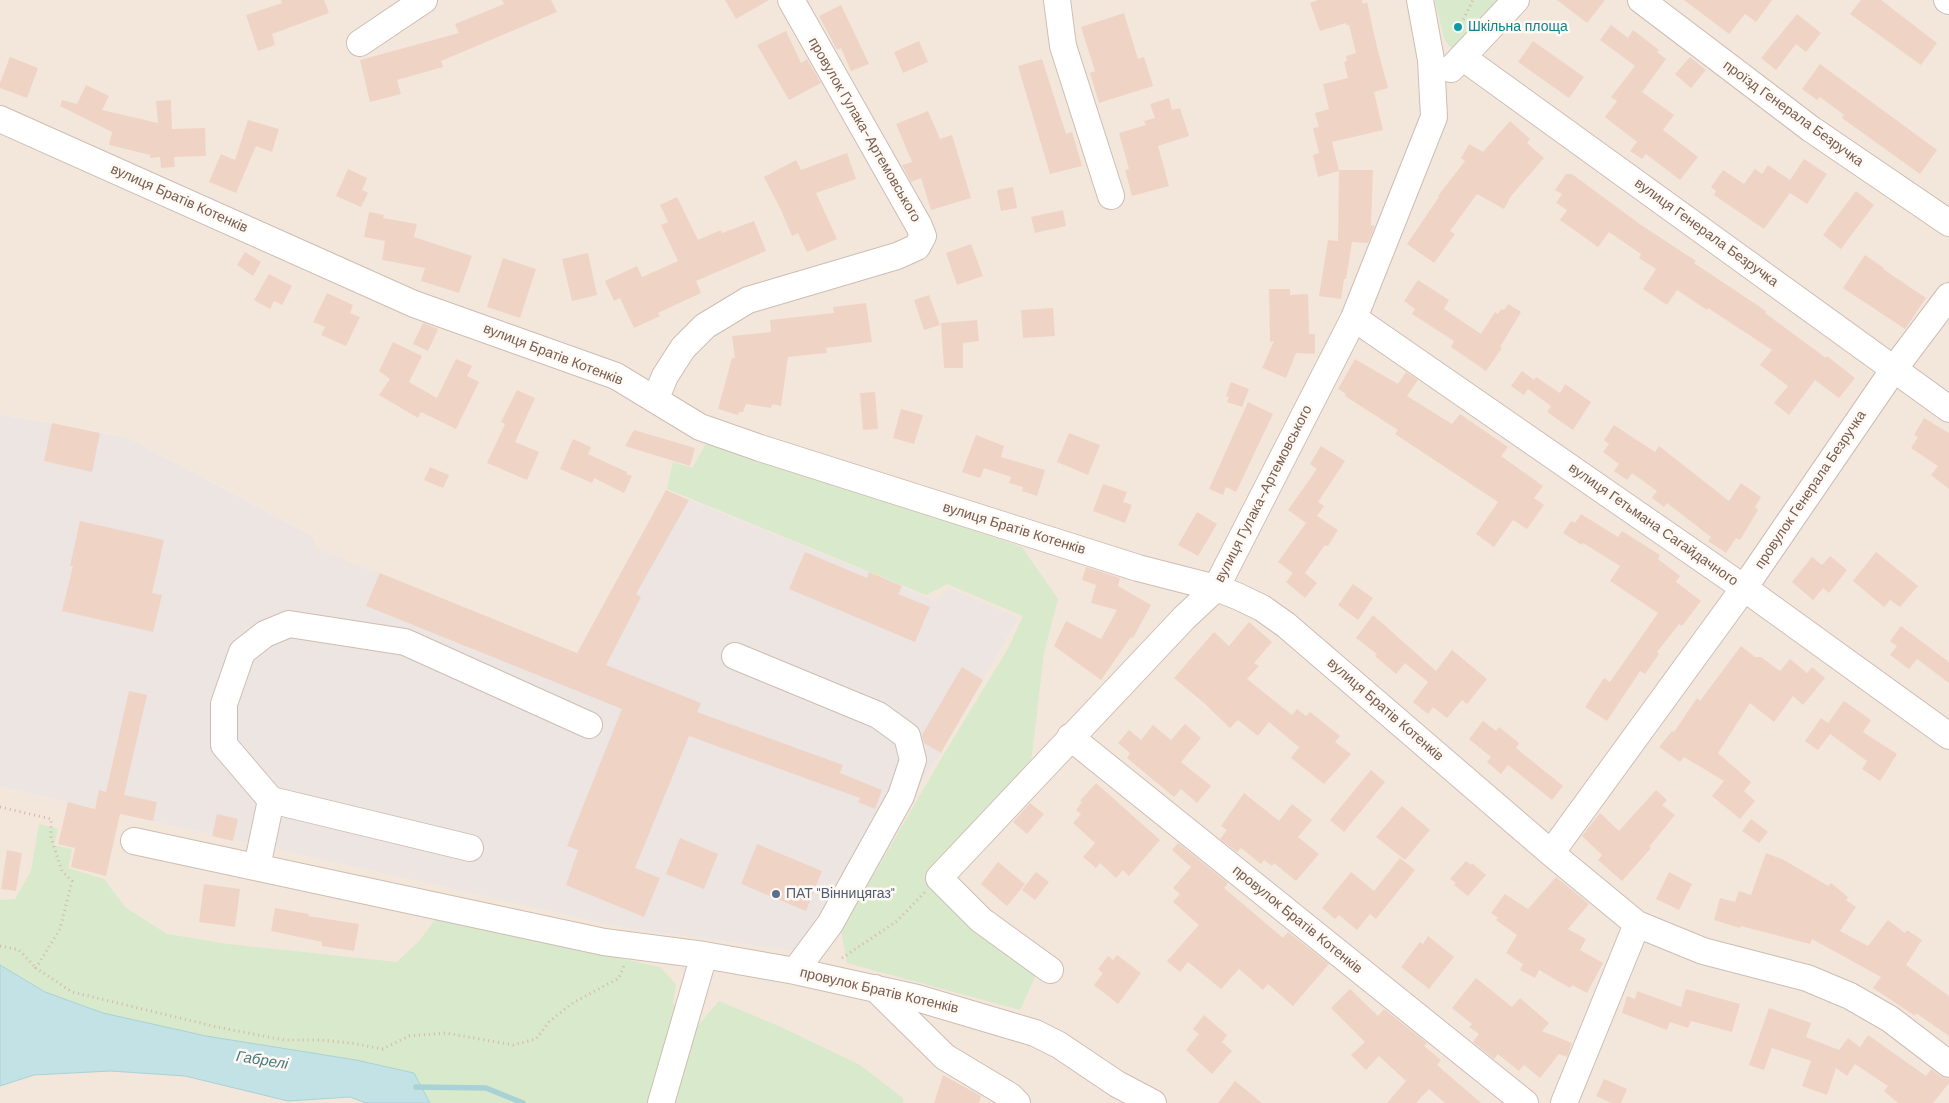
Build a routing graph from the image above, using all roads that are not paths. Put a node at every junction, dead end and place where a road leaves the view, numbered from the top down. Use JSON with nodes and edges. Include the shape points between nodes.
{"nodes":[{"id":1,"x":424,"y":0,"type":"edge"},
{"id":2,"x":791,"y":0,"type":"edge"},
{"id":3,"x":1057,"y":0,"type":"edge"},
{"id":4,"x":1420,"y":0,"type":"edge"},
{"id":5,"x":1516,"y":0,"type":"edge"},
{"id":6,"x":1641,"y":0,"type":"edge"},
{"id":7,"x":360,"y":43,"type":"dead end"},
{"id":8,"x":1462,"y":57,"type":"junction"},
{"id":9,"x":1434,"y":88,"type":"junction"},
{"id":10,"x":0,"y":119,"type":"edge"},
{"id":11,"x":1110,"y":196,"type":"dead end"},
{"id":12,"x":1949,"y":223,"type":"edge"},
{"id":13,"x":1949,"y":296,"type":"edge"},
{"id":14,"x":1354,"y":318,"type":"junction"},
{"id":15,"x":1894,"y":369,"type":"junction"},
{"id":16,"x":656,"y":398,"type":"junction"},
{"id":17,"x":1949,"y":409,"type":"edge"},
{"id":18,"x":1216,"y":588,"type":"junction"},
{"id":19,"x":1744,"y":588,"type":"junction"},
{"id":20,"x":736,"y":656,"type":"dead end"},
{"id":21,"x":589,"y":725,"type":"dead end"},
{"id":22,"x":1949,"y":736,"type":"edge"},
{"id":23,"x":1070,"y":737,"type":"junction"},
{"id":24,"x":271,"y":800,"type":"junction"},
{"id":25,"x":134,"y":841,"type":"dead end"},
{"id":26,"x":470,"y":848,"type":"dead end"},
{"id":27,"x":1551,"y":853,"type":"junction"},
{"id":28,"x":257,"y":867,"type":"junction"},
{"id":29,"x":1637,"y":924,"type":"junction"},
{"id":30,"x":704,"y":955,"type":"junction"},
{"id":31,"x":1050,"y":970,"type":"dead end"},
{"id":32,"x":795,"y":971,"type":"junction"},
{"id":33,"x":874,"y":988,"type":"junction"},
{"id":34,"x":1949,"y":1064,"type":"edge"},
{"id":35,"x":661,"y":1103,"type":"edge"},
{"id":36,"x":1017,"y":1103,"type":"edge"},
{"id":37,"x":1153,"y":1103,"type":"edge"},
{"id":38,"x":1525,"y":1103,"type":"edge"},
{"id":39,"x":1564,"y":1103,"type":"edge"}],
"edges":[{"from":1,"to":7,"type":"street"},
{"from":2,"to":16,"type":"street","name":"провулок Гулака-Артемовського","via":[[923,236],[916,247],[897,256],[748,300],[705,326],[683,348],[665,376]]},
{"from":3,"to":11,"type":"street","via":[[1063,46]]},
{"from":4,"to":9,"type":"street","name":"вулиця Гулака-Артемовського"},
{"from":5,"to":8,"type":"street"},
{"from":6,"to":12,"type":"street","name":"проїзд Генерала Безручка","via":[[1811,129]]},
{"from":8,"to":9,"type":"street"},
{"from":8,"to":15,"type":"street","name":"вулиця Генерала Безручка"},
{"from":9,"to":14,"type":"street","name":"вулиця Гулака-Артемовського","via":[[1434,117]]},
{"from":10,"to":16,"type":"street","name":"вулиця Братів Котенків","via":[[414,304],[616,376]]},
{"from":13,"to":15,"type":"street","name":"провулок Генерала Безручка"},
{"from":14,"to":18,"type":"street","name":"вулиця Гулака-Артемовського"},
{"from":14,"to":19,"type":"street","name":"вулиця Гетьмана Сагайдачного"},
{"from":15,"to":17,"type":"street","name":"вулиця Генерала Безручка"},
{"from":15,"to":19,"type":"street","name":"провулок Генерала Безручка"},
{"from":16,"to":18,"type":"street","name":"вулиця Братів Котенків","via":[[700,427],[760,448],[1138,568]]},
{"from":18,"to":23,"type":"street","name":"вулиця Гулака-Артемовського"},
{"from":18,"to":27,"type":"street","name":"вулиця Братів Котенків","via":[[1262,608],[1286,625]]},
{"from":19,"to":22,"type":"street","name":"вулиця Гетьмана Сагайдачного"},
{"from":19,"to":27,"type":"street","name":"провулок Генерала Безручка"},
{"from":20,"to":32,"type":"street","via":[[878,715],[907,736],[913,760],[901,796],[830,924]]},
{"from":21,"to":24,"type":"street","via":[[405,642],[290,624],[265,634],[242,652],[224,704],[224,745]]},
{"from":23,"to":31,"type":"street","name":"вулиця Гулака-Артемовського","via":[[939,878],[982,920]]},
{"from":23,"to":38,"type":"street","name":"провулок Братів Котенків"},
{"from":24,"to":26,"type":"street"},
{"from":24,"to":28,"type":"street"},
{"from":25,"to":28,"type":"street","name":"провулок Братів Котенків"},
{"from":27,"to":29,"type":"street","name":"вулиця Братів Котенків"},
{"from":28,"to":30,"type":"street","name":"провулок Братів Котенків","via":[[594,940]]},
{"from":29,"to":34,"type":"street","name":"вулиця Братів Котенків","via":[[1703,951],[1807,978],[1850,996],[1890,1019]]},
{"from":29,"to":39,"type":"street"},
{"from":30,"to":32,"type":"street","name":"провулок Братів Котенків"},
{"from":30,"to":35,"type":"street"},
{"from":32,"to":33,"type":"street","name":"провулок Братів Котенків"},
{"from":33,"to":36,"type":"street","via":[[945,1057]]},
{"from":33,"to":37,"type":"street","name":"провулок Братів Котенків","via":[[1035,1033]]}]}
